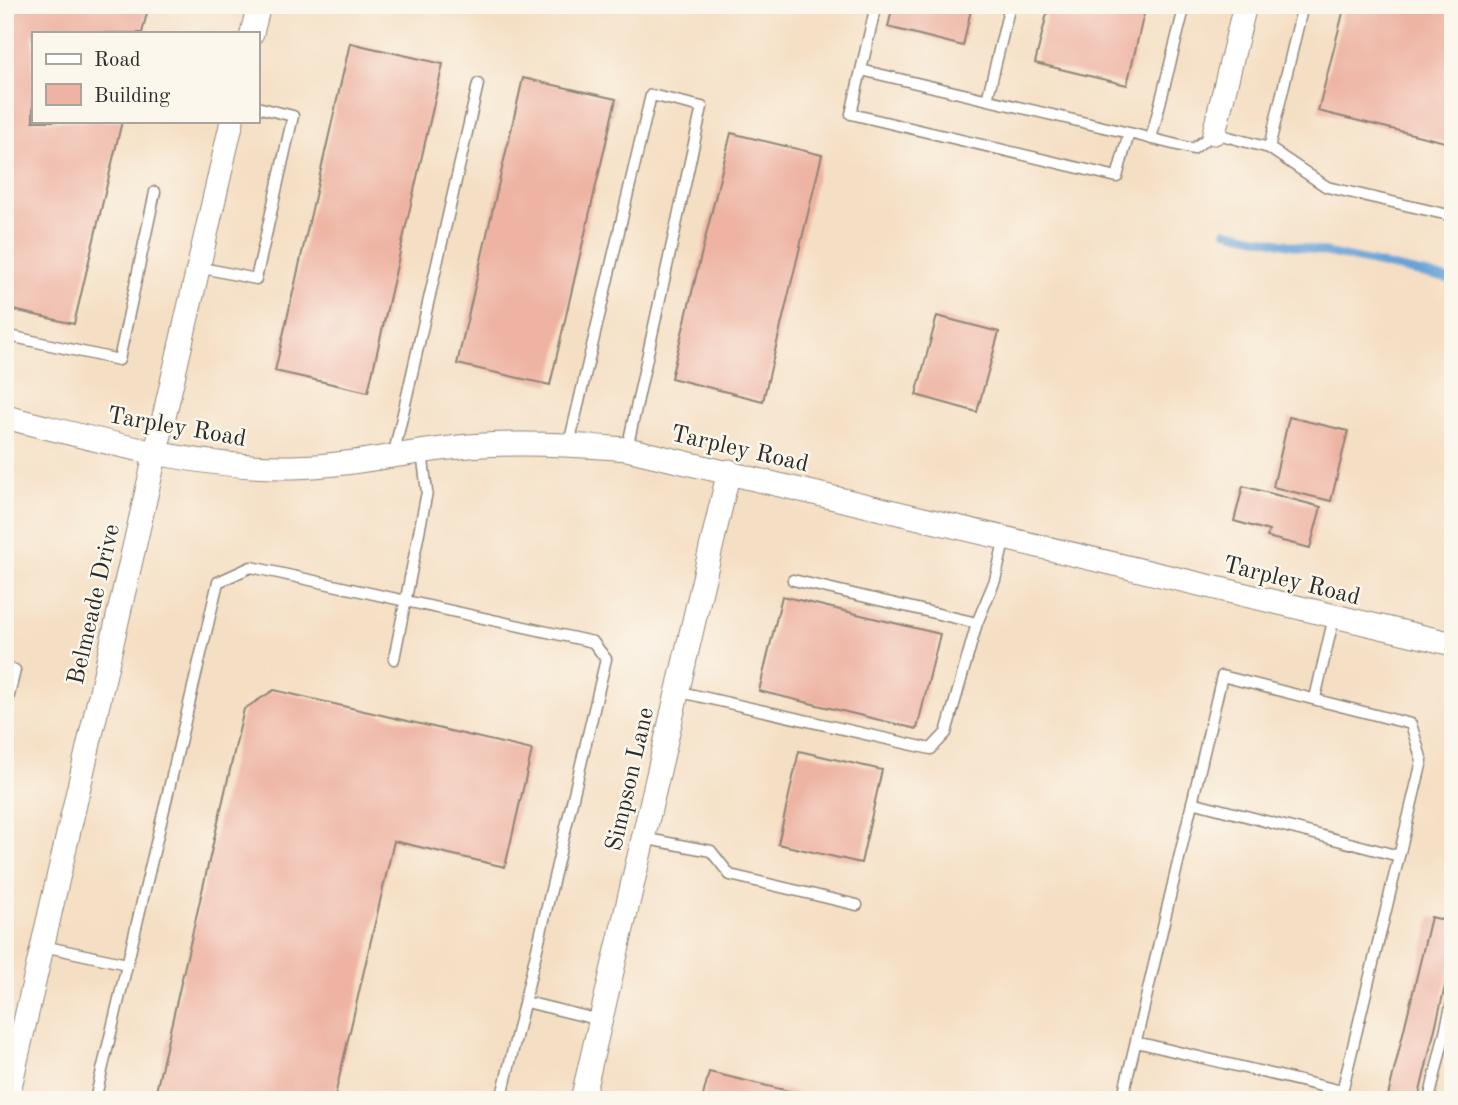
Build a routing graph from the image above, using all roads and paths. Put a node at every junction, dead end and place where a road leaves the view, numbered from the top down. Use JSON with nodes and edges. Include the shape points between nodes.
{"nodes":[{"id":1,"x":259,"y":5,"type":"edge"},
{"id":2,"x":876,"y":5,"type":"edge"},
{"id":3,"x":1010,"y":5,"type":"edge"},
{"id":4,"x":1185,"y":5,"type":"edge"},
{"id":5,"x":1245,"y":5,"type":"edge"},
{"id":6,"x":1303,"y":5,"type":"edge"},
{"id":7,"x":252,"y":32,"type":"edge"},
{"id":8,"x":861,"y":70,"type":"junction"},
{"id":9,"x":478,"y":84,"type":"dead end"},
{"id":10,"x":987,"y":100,"type":"junction"},
{"id":11,"x":259,"y":108,"type":"edge"},
{"id":12,"x":232,"y":122,"type":"edge"},
{"id":13,"x":1129,"y":133,"type":"junction"},
{"id":14,"x":1214,"y":133,"type":"junction"},
{"id":15,"x":1151,"y":139,"type":"junction"},
{"id":16,"x":1269,"y":148,"type":"junction"},
{"id":17,"x":155,"y":192,"type":"dead end"},
{"id":18,"x":1453,"y":216,"type":"edge"},
{"id":19,"x":198,"y":267,"type":"junction"},
{"id":20,"x":5,"y":335,"type":"edge"},
{"id":21,"x":5,"y":417,"type":"edge"},
{"id":22,"x":569,"y":444,"type":"junction"},
{"id":23,"x":627,"y":449,"type":"junction"},
{"id":24,"x":422,"y":452,"type":"junction"},
{"id":25,"x":155,"y":454,"type":"junction"},
{"id":26,"x":393,"y":457,"type":"junction"},
{"id":27,"x":729,"y":471,"type":"junction"},
{"id":28,"x":1006,"y":537,"type":"junction"},
{"id":29,"x":793,"y":580,"type":"dead end"},
{"id":30,"x":407,"y":601,"type":"junction"},
{"id":31,"x":1334,"y":617,"type":"junction"},
{"id":32,"x":978,"y":624,"type":"junction"},
{"id":33,"x":1453,"y":644,"type":"edge"},
{"id":34,"x":394,"y":659,"type":"dead end"},
{"id":35,"x":5,"y":668,"type":"edge"},
{"id":36,"x":676,"y":691,"type":"junction"},
{"id":37,"x":1315,"y":698,"type":"junction"},
{"id":38,"x":5,"y":712,"type":"edge"},
{"id":39,"x":1192,"y":802,"type":"junction"},
{"id":40,"x":642,"y":838,"type":"junction"},
{"id":41,"x":1399,"y":856,"type":"junction"},
{"id":42,"x":857,"y":905,"type":"dead end"},
{"id":43,"x":43,"y":946,"type":"junction"},
{"id":44,"x":127,"y":964,"type":"junction"},
{"id":45,"x":1453,"y":998,"type":"edge"},
{"id":46,"x":526,"y":1002,"type":"junction"},
{"id":47,"x":600,"y":1020,"type":"junction"},
{"id":48,"x":1136,"y":1042,"type":"junction"},
{"id":49,"x":1341,"y":1096,"type":"edge"},
{"id":50,"x":7,"y":1100,"type":"edge"},
{"id":51,"x":95,"y":1100,"type":"edge"},
{"id":52,"x":501,"y":1100,"type":"edge"},
{"id":53,"x":582,"y":1100,"type":"edge"},
{"id":54,"x":1122,"y":1100,"type":"edge"},
{"id":55,"x":1429,"y":1100,"type":"edge"}],
"edges":[{"from":1,"to":7,"type":"street"},
{"from":2,"to":8,"type":"lane"},
{"from":3,"to":10,"type":"lane"},
{"from":4,"to":15,"type":"lane"},
{"from":5,"to":14,"type":"street"},
{"from":6,"to":16,"type":"lane"},
{"from":8,"to":10,"type":"lane"},
{"from":8,"to":13,"type":"lane","via":[[851,114],[1117,177]]},
{"from":9,"to":26,"type":"lane"},
{"from":10,"to":13,"type":"lane"},
{"from":11,"to":19,"type":"lane","via":[[293,116],[256,279]]},
{"from":12,"to":19,"type":"street","name":"Belmeade Drive"},
{"from":13,"to":15,"type":"lane"},
{"from":14,"to":15,"type":"lane","via":[[1193,149]]},
{"from":14,"to":16,"type":"lane"},
{"from":16,"to":18,"type":"lane","via":[[1327,187]]},
{"from":17,"to":20,"type":"lane","via":[[119,360]]},
{"from":19,"to":25,"type":"street","name":"Belmeade Drive"},
{"from":21,"to":25,"type":"street","name":"Tarpley Road"},
{"from":22,"to":23,"type":"street","name":"Tarpley Road"},
{"from":22,"to":23,"type":"lane","via":[[651,95],[702,107]]},
{"from":22,"to":24,"type":"street","name":"Tarpley Road","via":[[482,445]]},
{"from":23,"to":27,"type":"street","name":"Tarpley Road"},
{"from":24,"to":26,"type":"street","name":"Tarpley Road"},
{"from":24,"to":30,"type":"lane","via":[[427,492]]},
{"from":25,"to":26,"type":"street","name":"Tarpley Road","via":[[222,465],[294,467]]},
{"from":25,"to":43,"type":"street","name":"Belmeade Drive"},
{"from":27,"to":28,"type":"street","name":"Tarpley Road"},
{"from":27,"to":36,"type":"street","name":"Simpson Lane"},
{"from":28,"to":31,"type":"street","name":"Tarpley Road"},
{"from":28,"to":32,"type":"lane"},
{"from":29,"to":32,"type":"lane"},
{"from":30,"to":34,"type":"lane"},
{"from":30,"to":44,"type":"lane","via":[[251,567],[218,582]]},
{"from":30,"to":46,"type":"lane","via":[[593,642],[606,659]]},
{"from":31,"to":33,"type":"street","name":"Tarpley Road"},
{"from":31,"to":37,"type":"lane"},
{"from":32,"to":36,"type":"lane","via":[[946,733],[931,749]]},
{"from":35,"to":38,"type":"lane","via":[[15,670]]},
{"from":36,"to":40,"type":"street","name":"Simpson Lane"},
{"from":37,"to":39,"type":"lane","via":[[1222,676]]},
{"from":37,"to":41,"type":"lane","via":[[1411,724],[1422,761]]},
{"from":39,"to":41,"type":"lane"},
{"from":39,"to":48,"type":"lane"},
{"from":40,"to":42,"type":"lane","via":[[711,851],[730,875]]},
{"from":40,"to":47,"type":"street","name":"Simpson Lane"},
{"from":41,"to":49,"type":"lane"},
{"from":43,"to":44,"type":"lane"},
{"from":43,"to":50,"type":"street","name":"Belmeade Drive"},
{"from":44,"to":51,"type":"lane"},
{"from":45,"to":55,"type":"lane"},
{"from":46,"to":47,"type":"lane"},
{"from":46,"to":52,"type":"lane"},
{"from":47,"to":53,"type":"street","name":"Simpson Lane"},
{"from":48,"to":49,"type":"lane"},
{"from":48,"to":54,"type":"lane"}]}
